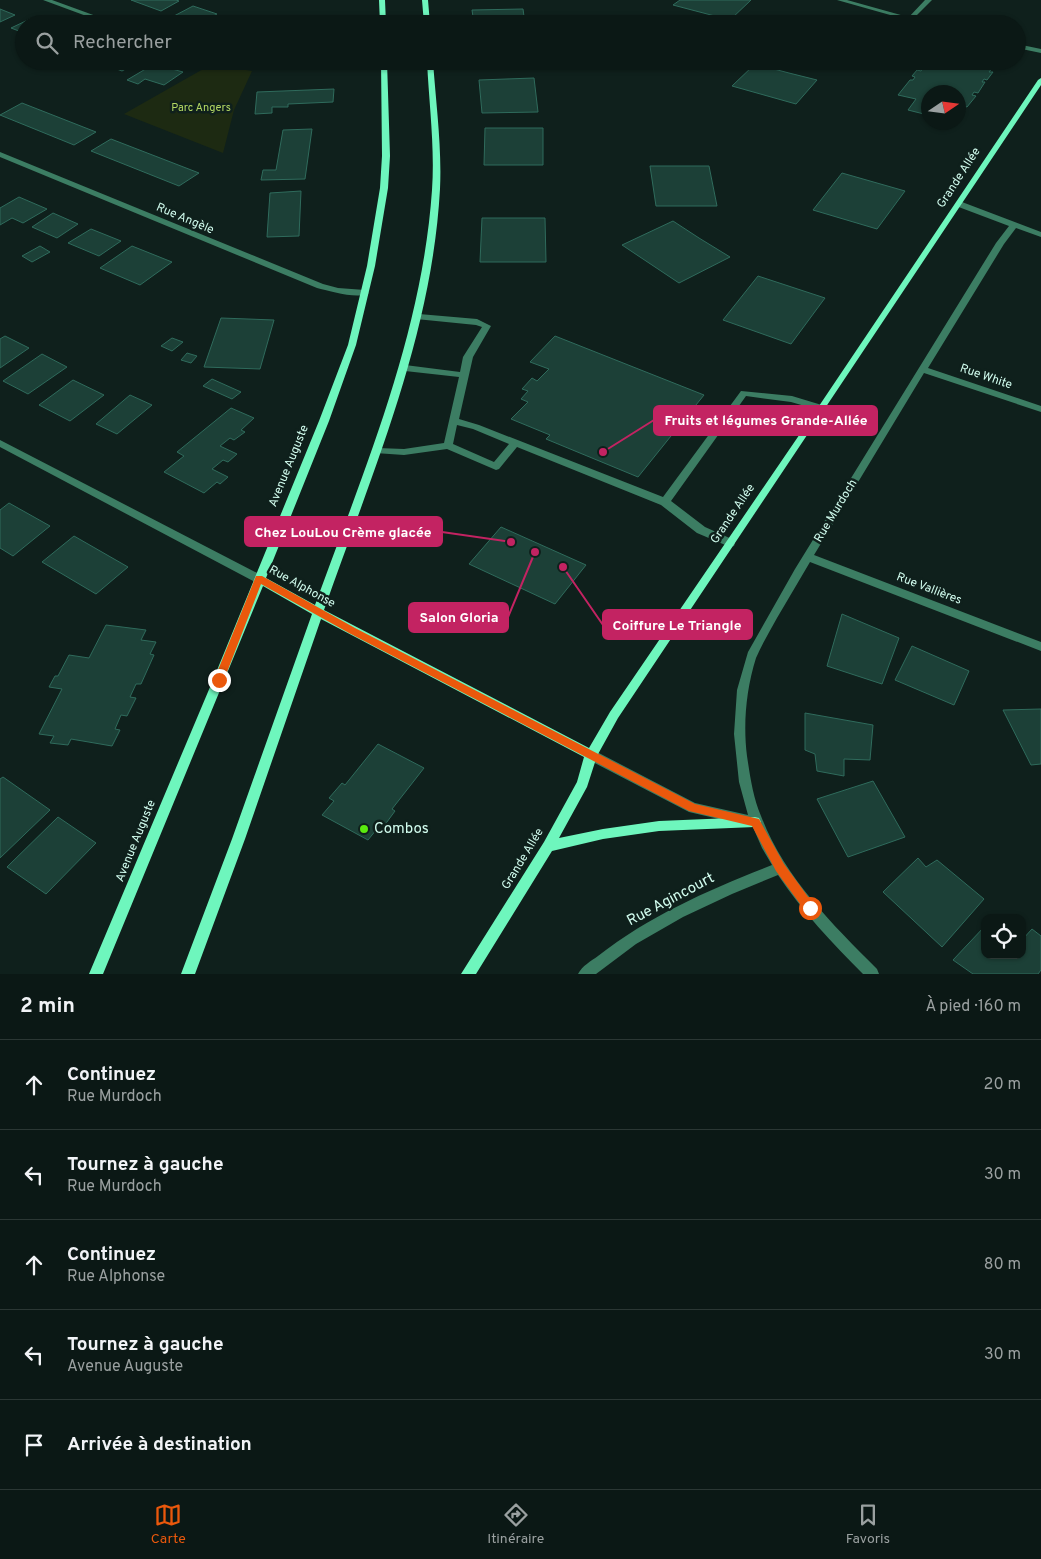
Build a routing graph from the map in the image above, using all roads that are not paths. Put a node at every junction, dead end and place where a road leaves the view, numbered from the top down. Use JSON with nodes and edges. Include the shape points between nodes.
{"nodes":[{"id":1,"x":46,"y":0,"type":"edge"},
{"id":2,"x":382,"y":0,"type":"edge"},
{"id":3,"x":425,"y":0,"type":"edge"},
{"id":4,"x":840,"y":0,"type":"edge"},
{"id":5,"x":929,"y":0,"type":"edge"},
{"id":6,"x":89,"y":15,"type":"edge"},
{"id":7,"x":383,"y":15,"type":"edge"},
{"id":8,"x":426,"y":15,"type":"edge"},
{"id":9,"x":898,"y":15,"type":"edge"},
{"id":10,"x":913,"y":15,"type":"edge"},
{"id":11,"x":1026,"y":48,"type":"edge"},
{"id":12,"x":1041,"y":52,"type":"edge"},
{"id":13,"x":384,"y":70,"type":"edge"},
{"id":14,"x":431,"y":70,"type":"edge"},
{"id":15,"x":1041,"y":80,"type":"edge"},
{"id":16,"x":0,"y":154,"type":"edge"},
{"id":17,"x":959,"y":204,"type":"junction"},
{"id":18,"x":1014,"y":225,"type":"junction"},
{"id":19,"x":1041,"y":235,"type":"edge"},
{"id":20,"x":365,"y":293,"type":"junction"},
{"id":21,"x":418,"y":317,"type":"junction"},
{"id":22,"x":405,"y":368,"type":"junction"},
{"id":23,"x":922,"y":369,"type":"junction"},
{"id":24,"x":464,"y":375,"type":"junction"},
{"id":25,"x":822,"y":408,"type":"junction"},
{"id":26,"x":1041,"y":409,"type":"edge"},
{"id":27,"x":454,"y":421,"type":"junction"},
{"id":28,"x":0,"y":443,"type":"edge"},
{"id":29,"x":515,"y":443,"type":"junction"},
{"id":30,"x":448,"y":446,"type":"junction"},
{"id":31,"x":378,"y":451,"type":"junction"},
{"id":32,"x":665,"y":502,"type":"junction"},
{"id":33,"x":730,"y":543,"type":"junction"},
{"id":34,"x":808,"y":557,"type":"junction"},
{"id":35,"x":259,"y":579,"type":"junction"},
{"id":36,"x":318,"y":612,"type":"junction"},
{"id":37,"x":1041,"y":647,"type":"edge"},
{"id":38,"x":591,"y":755,"type":"junction"},
{"id":39,"x":755,"y":822,"type":"junction"},
{"id":40,"x":548,"y":846,"type":"junction"},
{"id":41,"x":780,"y":868,"type":"junction"},
{"id":42,"x":96,"y":974,"type":"edge"},
{"id":43,"x":188,"y":974,"type":"edge"},
{"id":44,"x":468,"y":974,"type":"edge"},
{"id":45,"x":585,"y":974,"type":"edge"},
{"id":46,"x":872,"y":974,"type":"edge"}],
"edges":[{"from":1,"to":6,"type":"street"},
{"from":2,"to":7,"type":"main road"},
{"from":3,"to":8,"type":"main road"},
{"from":4,"to":9,"type":"street"},
{"from":5,"to":10,"type":"street"},
{"from":11,"to":12,"type":"street"},
{"from":13,"to":20,"type":"main road","name":"Avenue Auguste","via":[[385,172]]},
{"from":14,"to":21,"type":"main road","via":[[436,190]]},
{"from":15,"to":17,"type":"main road","name":"Grande Allée"},
{"from":16,"to":20,"type":"street","name":"Rue Angèle","via":[[320,286]]},
{"from":17,"to":18,"type":"street"},
{"from":17,"to":25,"type":"main road","name":"Grande Allée"},
{"from":18,"to":19,"type":"street"},
{"from":18,"to":23,"type":"street","name":"Rue Murdoch"},
{"from":20,"to":35,"type":"main road","name":"Avenue Auguste","via":[[336,391]]},
{"from":21,"to":22,"type":"main road"},
{"from":21,"to":24,"type":"street","via":[[477,322],[487,326],[470,352]]},
{"from":22,"to":24,"type":"street"},
{"from":22,"to":31,"type":"main road"},
{"from":23,"to":26,"type":"street","name":"Rue White"},
{"from":23,"to":34,"type":"street","name":"Rue Murdoch"},
{"from":24,"to":27,"type":"street"},
{"from":25,"to":32,"type":"street","via":[[792,399],[744,393]]},
{"from":25,"to":33,"type":"main road","name":"Grande Allée"},
{"from":27,"to":29,"type":"street"},
{"from":27,"to":30,"type":"street"},
{"from":28,"to":35,"type":"street","name":"Rue Alphonse"},
{"from":29,"to":30,"type":"street","via":[[496,467]]},
{"from":29,"to":32,"type":"street"},
{"from":30,"to":31,"type":"street","via":[[404,452]]},
{"from":31,"to":36,"type":"main road"},
{"from":32,"to":33,"type":"street","via":[[701,530]]},
{"from":33,"to":38,"type":"main road","name":"Grande Allée","via":[[619,707]]},
{"from":34,"to":37,"type":"street","name":"Rue Vallières"},
{"from":34,"to":39,"type":"street","name":"Rue Murdoch","via":[[759,641],[742,692],[739,725],[742,777]]},
{"from":35,"to":36,"type":"main road","name":"Rue Alphonse"},
{"from":35,"to":42,"type":"main road","name":"Avenue Auguste"},
{"from":36,"to":38,"type":"main road","name":"Rue Alphonse"},
{"from":36,"to":43,"type":"main road"},
{"from":38,"to":39,"type":"street","via":[[693,808]]},
{"from":38,"to":40,"type":"main road","name":"Grande Allée","via":[[583,783]]},
{"from":39,"to":40,"type":"main road","via":[[659,826]]},
{"from":39,"to":41,"type":"street","name":"Rue Murdoch"},
{"from":40,"to":44,"type":"main road","name":"Grande Allée"},
{"from":41,"to":45,"type":"street","name":"Rue Agincourt","via":[[720,891],[666,917]]},
{"from":41,"to":46,"type":"street","name":"Rue Murdoch","via":[[810,908]]}]}
